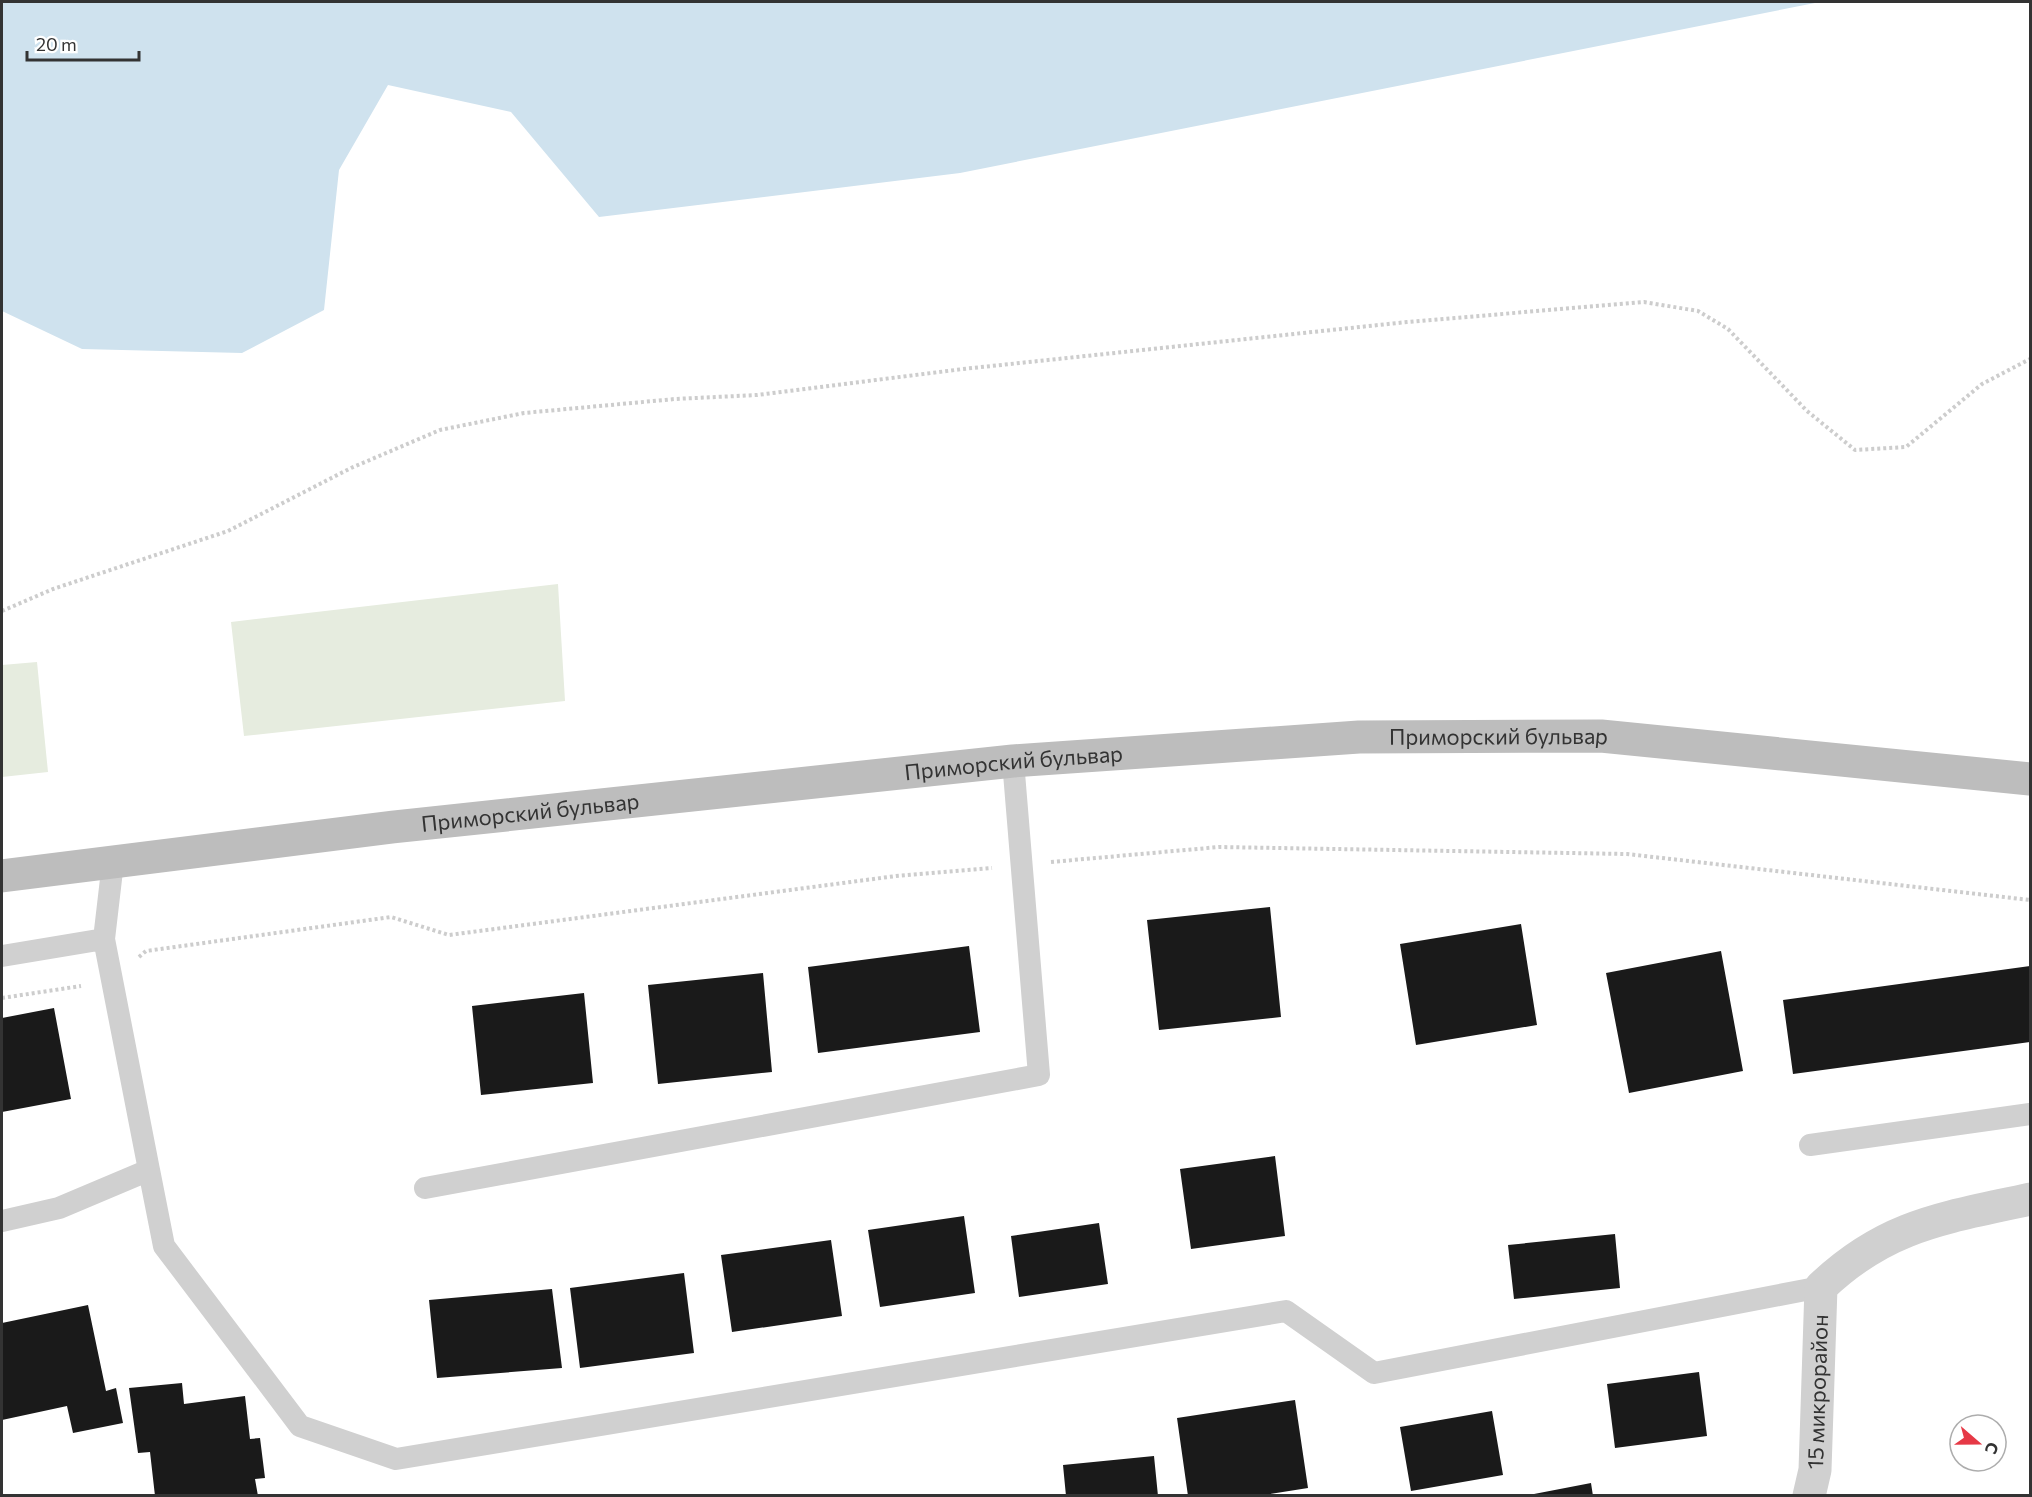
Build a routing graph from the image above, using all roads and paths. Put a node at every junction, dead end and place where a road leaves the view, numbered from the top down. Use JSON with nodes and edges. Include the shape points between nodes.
{"nodes":[{"id":1,"x":2031,"y":359,"type":"edge"},
{"id":2,"x":2,"y":610,"type":"edge"},
{"id":3,"x":1013,"y":761,"type":"junction"},
{"id":4,"x":2031,"y":779,"type":"edge"},
{"id":5,"x":112,"y":862,"type":"junction"},
{"id":6,"x":2,"y":876,"type":"edge"},
{"id":7,"x":104,"y":939,"type":"junction"},
{"id":8,"x":2,"y":956,"type":"edge"},
{"id":9,"x":2031,"y":1113,"type":"edge"},
{"id":10,"x":1810,"y":1144,"type":"dead end"},
{"id":11,"x":148,"y":1170,"type":"junction"},
{"id":12,"x":425,"y":1188,"type":"dead end"},
{"id":13,"x":2031,"y":1199,"type":"edge"},
{"id":14,"x":2,"y":1221,"type":"edge"},
{"id":15,"x":1821,"y":1287,"type":"junction"},
{"id":16,"x":1809,"y":1496,"type":"edge"}],
"edges":[{"from":1,"to":2,"type":"path","via":[[1982,384],[1906,447],[1855,450],[1807,411],[1728,329],[1698,311],[1644,302],[1396,323],[757,394],[524,413],[440,430],[351,468],[228,531]]},
{"from":3,"to":4,"type":"street","name":"Приморский бульвар","via":[[1359,737],[1601,736]]},
{"from":3,"to":5,"type":"street","name":"Приморский бульвар","via":[[393,826]]},
{"from":3,"to":12,"type":"lane","via":[[1038,1075]]},
{"from":5,"to":6,"type":"street","name":"Приморский бульвар"},
{"from":5,"to":7,"type":"lane"},
{"from":7,"to":8,"type":"lane"},
{"from":7,"to":11,"type":"lane"},
{"from":9,"to":10,"type":"lane"},
{"from":11,"to":14,"type":"lane","via":[[59,1208]]},
{"from":11,"to":15,"type":"lane","via":[[164,1246],[300,1426],[396,1459],[1286,1311],[1374,1373]]},
{"from":13,"to":15,"type":"street","via":[[1920,1224],[1852,1260]]},
{"from":15,"to":16,"type":"street","name":"15 микрорайон","via":[[1815,1470]]}]}
